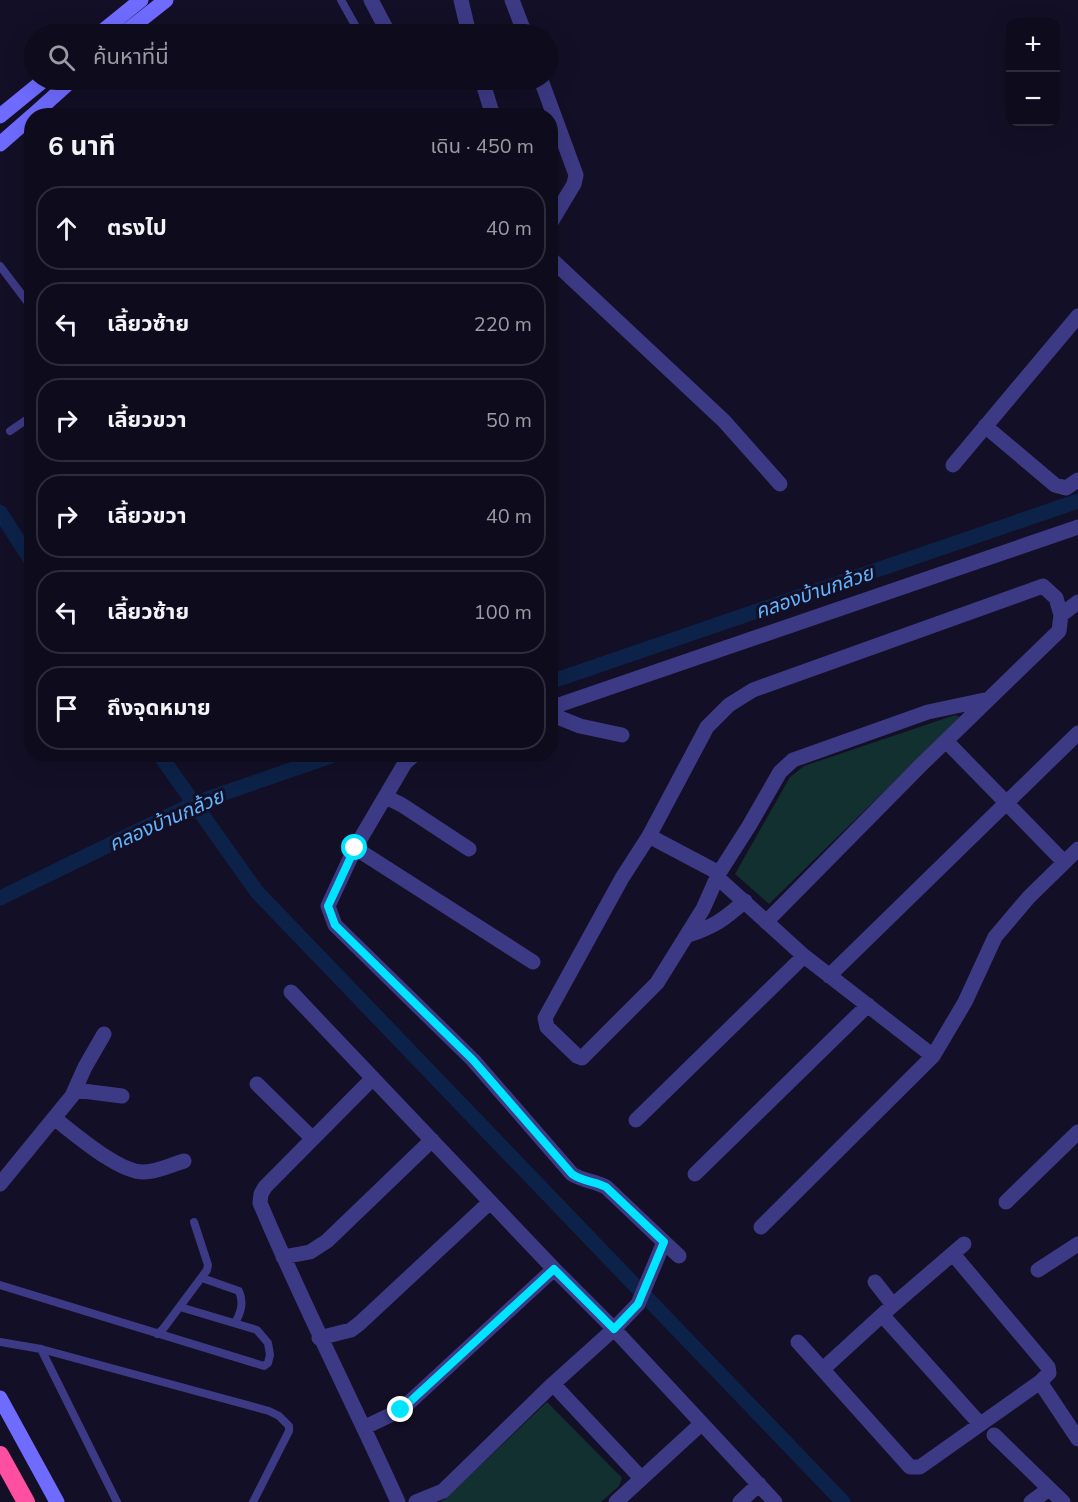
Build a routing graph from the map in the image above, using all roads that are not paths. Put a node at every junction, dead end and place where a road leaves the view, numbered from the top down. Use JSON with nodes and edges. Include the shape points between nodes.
{"nodes":[{"id":1,"x":141,"y":0,"type":"edge"},
{"id":2,"x":166,"y":0,"type":"edge"},
{"id":3,"x":341,"y":0,"type":"edge"},
{"id":4,"x":371,"y":0,"type":"edge"},
{"id":5,"x":461,"y":0,"type":"edge"},
{"id":6,"x":512,"y":0,"type":"edge"},
{"id":7,"x":111,"y":24,"type":"edge"},
{"id":8,"x":138,"y":24,"type":"edge"},
{"id":9,"x":354,"y":24,"type":"edge"},
{"id":10,"x":383,"y":24,"type":"edge"},
{"id":11,"x":467,"y":24,"type":"edge"},
{"id":12,"x":521,"y":24,"type":"edge"},
{"id":13,"x":32,"y":90,"type":"edge"},
{"id":14,"x":61,"y":90,"type":"edge"},
{"id":15,"x":485,"y":90,"type":"edge"},
{"id":16,"x":546,"y":90,"type":"edge"},
{"id":17,"x":41,"y":108,"type":"edge"},
{"id":18,"x":491,"y":108,"type":"edge"},
{"id":19,"x":552,"y":108,"type":"edge"},
{"id":20,"x":0,"y":116,"type":"edge"},
{"id":21,"x":24,"y":123,"type":"edge"},
{"id":22,"x":558,"y":125,"type":"edge"},
{"id":23,"x":0,"y":144,"type":"edge"},
{"id":24,"x":558,"y":211,"type":"edge"},
{"id":25,"x":558,"y":265,"type":"edge"},
{"id":26,"x":0,"y":266,"type":"edge"},
{"id":27,"x":4,"y":278,"type":"edge"},
{"id":28,"x":24,"y":299,"type":"edge"},
{"id":29,"x":1078,"y":316,"type":"edge"},
{"id":30,"x":24,"y":421,"type":"edge"},
{"id":31,"x":984,"y":426,"type":"junction"},
{"id":32,"x":10,"y":431,"type":"dead end"},
{"id":33,"x":953,"y":465,"type":"dead end"},
{"id":34,"x":1078,"y":480,"type":"edge"},
{"id":35,"x":780,"y":484,"type":"dead end"},
{"id":36,"x":1078,"y":527,"type":"edge"},
{"id":37,"x":1078,"y":602,"type":"edge"},
{"id":38,"x":1061,"y":615,"type":"junction"},
{"id":39,"x":989,"y":699,"type":"junction"},
{"id":40,"x":558,"y":705,"type":"edge"},
{"id":41,"x":558,"y":717,"type":"edge"},
{"id":42,"x":1078,"y":733,"type":"edge"},
{"id":43,"x":622,"y":735,"type":"dead end"},
{"id":44,"x":947,"y":742,"type":"junction"},
{"id":45,"x":406,"y":762,"type":"edge"},
{"id":46,"x":386,"y":797,"type":"junction"},
{"id":47,"x":1006,"y":803,"type":"junction"},
{"id":48,"x":649,"y":836,"type":"junction"},
{"id":49,"x":355,"y":848,"type":"junction"},
{"id":50,"x":469,"y":849,"type":"dead end"},
{"id":51,"x":1078,"y":849,"type":"edge"},
{"id":52,"x":1064,"y":862,"type":"junction"},
{"id":53,"x":718,"y":875,"type":"junction"},
{"id":54,"x":745,"y":901,"type":"junction"},
{"id":55,"x":766,"y":922,"type":"junction"},
{"id":56,"x":686,"y":936,"type":"junction"},
{"id":57,"x":804,"y":956,"type":"junction"},
{"id":58,"x":533,"y":962,"type":"dead end"},
{"id":59,"x":830,"y":976,"type":"junction"},
{"id":60,"x":291,"y":992,"type":"dead end"},
{"id":61,"x":868,"y":1005,"type":"junction"},
{"id":62,"x":104,"y":1034,"type":"dead end"},
{"id":63,"x":933,"y":1056,"type":"junction"},
{"id":64,"x":373,"y":1078,"type":"junction"},
{"id":65,"x":257,"y":1084,"type":"dead end"},
{"id":66,"x":75,"y":1090,"type":"junction"},
{"id":67,"x":122,"y":1096,"type":"dead end"},
{"id":68,"x":54,"y":1118,"type":"junction"},
{"id":69,"x":636,"y":1120,"type":"dead end"},
{"id":70,"x":1078,"y":1132,"type":"edge"},
{"id":71,"x":312,"y":1138,"type":"junction"},
{"id":72,"x":432,"y":1140,"type":"junction"},
{"id":73,"x":184,"y":1161,"type":"dead end"},
{"id":74,"x":695,"y":1174,"type":"dead end"},
{"id":75,"x":0,"y":1184,"type":"edge"},
{"id":76,"x":490,"y":1202,"type":"junction"},
{"id":77,"x":1006,"y":1202,"type":"dead end"},
{"id":78,"x":194,"y":1222,"type":"dead end"},
{"id":79,"x":761,"y":1227,"type":"dead end"},
{"id":80,"x":664,"y":1242,"type":"junction"},
{"id":81,"x":1078,"y":1244,"type":"edge"},
{"id":82,"x":679,"y":1256,"type":"dead end"},
{"id":83,"x":283,"y":1257,"type":"junction"},
{"id":84,"x":554,"y":1269,"type":"junction"},
{"id":85,"x":1038,"y":1270,"type":"dead end"},
{"id":86,"x":202,"y":1278,"type":"junction"},
{"id":87,"x":875,"y":1282,"type":"dead end"},
{"id":88,"x":0,"y":1285,"type":"edge"},
{"id":89,"x":180,"y":1307,"type":"junction"},
{"id":90,"x":888,"y":1310,"type":"junction"},
{"id":91,"x":235,"y":1323,"type":"junction"},
{"id":92,"x":614,"y":1329,"type":"junction"},
{"id":93,"x":157,"y":1334,"type":"junction"},
{"id":94,"x":319,"y":1338,"type":"junction"},
{"id":95,"x":0,"y":1342,"type":"edge"},
{"id":96,"x":798,"y":1342,"type":"dead end"},
{"id":97,"x":41,"y":1350,"type":"junction"},
{"id":98,"x":823,"y":1369,"type":"junction"},
{"id":99,"x":1040,"y":1382,"type":"junction"},
{"id":100,"x":554,"y":1384,"type":"junction"},
{"id":101,"x":0,"y":1398,"type":"edge"},
{"id":102,"x":701,"y":1424,"type":"junction"},
{"id":103,"x":980,"y":1424,"type":"junction"},
{"id":104,"x":365,"y":1427,"type":"junction"},
{"id":105,"x":994,"y":1435,"type":"dead end"},
{"id":106,"x":1078,"y":1439,"type":"edge"},
{"id":107,"x":0,"y":1455,"type":"edge"},
{"id":108,"x":641,"y":1478,"type":"junction"},
{"id":109,"x":759,"y":1484,"type":"junction"},
{"id":110,"x":1049,"y":1489,"type":"junction"},
{"id":111,"x":26,"y":1502,"type":"edge"},
{"id":112,"x":57,"y":1502,"type":"edge"},
{"id":113,"x":117,"y":1502,"type":"edge"},
{"id":114,"x":253,"y":1502,"type":"edge"},
{"id":115,"x":398,"y":1502,"type":"edge"},
{"id":116,"x":416,"y":1502,"type":"edge"},
{"id":117,"x":616,"y":1502,"type":"edge"},
{"id":118,"x":740,"y":1502,"type":"edge"},
{"id":119,"x":775,"y":1502,"type":"edge"},
{"id":120,"x":1031,"y":1502,"type":"edge"},
{"id":121,"x":1062,"y":1502,"type":"edge"}],
"edges":[{"from":1,"to":7,"type":"street"},
{"from":2,"to":8,"type":"street"},
{"from":3,"to":9,"type":"lane"},
{"from":4,"to":10,"type":"street"},
{"from":5,"to":11,"type":"street"},
{"from":6,"to":12,"type":"street"},
{"from":13,"to":20,"type":"street"},
{"from":14,"to":17,"type":"street"},
{"from":15,"to":18,"type":"street"},
{"from":16,"to":19,"type":"street"},
{"from":21,"to":23,"type":"street"},
{"from":22,"to":24,"type":"street","via":[[576,175]]},
{"from":25,"to":35,"type":"street","via":[[724,421]]},
{"from":26,"to":27,"type":"lane"},
{"from":27,"to":28,"type":"lane"},
{"from":29,"to":31,"type":"street"},
{"from":30,"to":32,"type":"lane"},
{"from":31,"to":33,"type":"street"},
{"from":31,"to":34,"type":"street","via":[[1055,485],[1066,488]]},
{"from":36,"to":40,"type":"street"},
{"from":37,"to":38,"type":"street"},
{"from":38,"to":39,"type":"street","via":[[1059,631]]},
{"from":38,"to":48,"type":"street","via":[[1056,598],[1043,586],[753,690],[729,705],[707,727]]},
{"from":39,"to":44,"type":"street"},
{"from":39,"to":53,"type":"street","via":[[928,712],[793,760],[780,772]]},
{"from":41,"to":43,"type":"street"},
{"from":42,"to":47,"type":"street"},
{"from":44,"to":47,"type":"street"},
{"from":44,"to":55,"type":"street"},
{"from":45,"to":46,"type":"street"},
{"from":46,"to":49,"type":"street"},
{"from":46,"to":50,"type":"street"},
{"from":47,"to":52,"type":"street"},
{"from":47,"to":59,"type":"street"},
{"from":48,"to":53,"type":"street"},
{"from":48,"to":56,"type":"street","via":[[545,1018],[547,1027],[582,1058],[657,982]]},
{"from":49,"to":58,"type":"street"},
{"from":49,"to":80,"type":"street","via":[[328,906],[335,925],[473,1060],[572,1174],[606,1187]]},
{"from":51,"to":52,"type":"street"},
{"from":52,"to":63,"type":"street","via":[[995,937],[965,1002]]},
{"from":53,"to":54,"type":"street"},
{"from":53,"to":56,"type":"street"},
{"from":54,"to":55,"type":"street"},
{"from":54,"to":56,"type":"street","via":[[726,919]]},
{"from":55,"to":57,"type":"street"},
{"from":57,"to":59,"type":"street"},
{"from":57,"to":69,"type":"street"},
{"from":59,"to":61,"type":"street"},
{"from":60,"to":64,"type":"street"},
{"from":61,"to":63,"type":"street"},
{"from":61,"to":74,"type":"street"},
{"from":62,"to":66,"type":"street"},
{"from":63,"to":79,"type":"street"},
{"from":64,"to":71,"type":"street"},
{"from":64,"to":72,"type":"street"},
{"from":65,"to":71,"type":"street"},
{"from":66,"to":67,"type":"street"},
{"from":66,"to":68,"type":"street"},
{"from":68,"to":73,"type":"street","via":[[112,1161],[136,1172]]},
{"from":68,"to":75,"type":"street"},
{"from":70,"to":77,"type":"street"},
{"from":71,"to":83,"type":"street","via":[[261,1194],[260,1203]]},
{"from":72,"to":76,"type":"street"},
{"from":72,"to":83,"type":"street","via":[[327,1241],[310,1252]]},
{"from":76,"to":84,"type":"street"},
{"from":76,"to":94,"type":"street","via":[[360,1323]]},
{"from":78,"to":86,"type":"lane","via":[[208,1265]]},
{"from":80,"to":82,"type":"street"},
{"from":80,"to":92,"type":"street","via":[[638,1304]]},
{"from":81,"to":85,"type":"street"},
{"from":83,"to":94,"type":"street"},
{"from":84,"to":92,"type":"street"},
{"from":84,"to":104,"type":"street","via":[[401,1410]]},
{"from":86,"to":89,"type":"lane"},
{"from":86,"to":91,"type":"lane","via":[[239,1291],[242,1310]]},
{"from":87,"to":90,"type":"street"},
{"from":88,"to":93,"type":"lane"},
{"from":89,"to":91,"type":"lane"},
{"from":89,"to":93,"type":"lane"},
{"from":90,"to":98,"type":"street"},
{"from":90,"to":99,"type":"street","via":[[958,1249],[1048,1367],[1049,1373]]},
{"from":90,"to":103,"type":"street"},
{"from":91,"to":93,"type":"lane","via":[[257,1330],[268,1343],[270,1355],[264,1366]]},
{"from":92,"to":100,"type":"street"},
{"from":92,"to":102,"type":"street"},
{"from":94,"to":104,"type":"street"},
{"from":95,"to":97,"type":"lane"},
{"from":96,"to":98,"type":"street"},
{"from":97,"to":113,"type":"lane"},
{"from":97,"to":114,"type":"lane","via":[[279,1416],[289,1431]]},
{"from":98,"to":103,"type":"street","via":[[912,1468],[920,1467]]},
{"from":99,"to":103,"type":"street"},
{"from":99,"to":106,"type":"street"},
{"from":100,"to":108,"type":"street"},
{"from":100,"to":116,"type":"street","via":[[443,1491]]},
{"from":101,"to":112,"type":"street"},
{"from":102,"to":108,"type":"street"},
{"from":102,"to":109,"type":"street"},
{"from":104,"to":115,"type":"street"},
{"from":105,"to":110,"type":"street"},
{"from":107,"to":111,"type":"highway"},
{"from":108,"to":117,"type":"street"},
{"from":109,"to":118,"type":"street"},
{"from":109,"to":119,"type":"street"},
{"from":110,"to":120,"type":"street"},
{"from":110,"to":121,"type":"street"}]}
